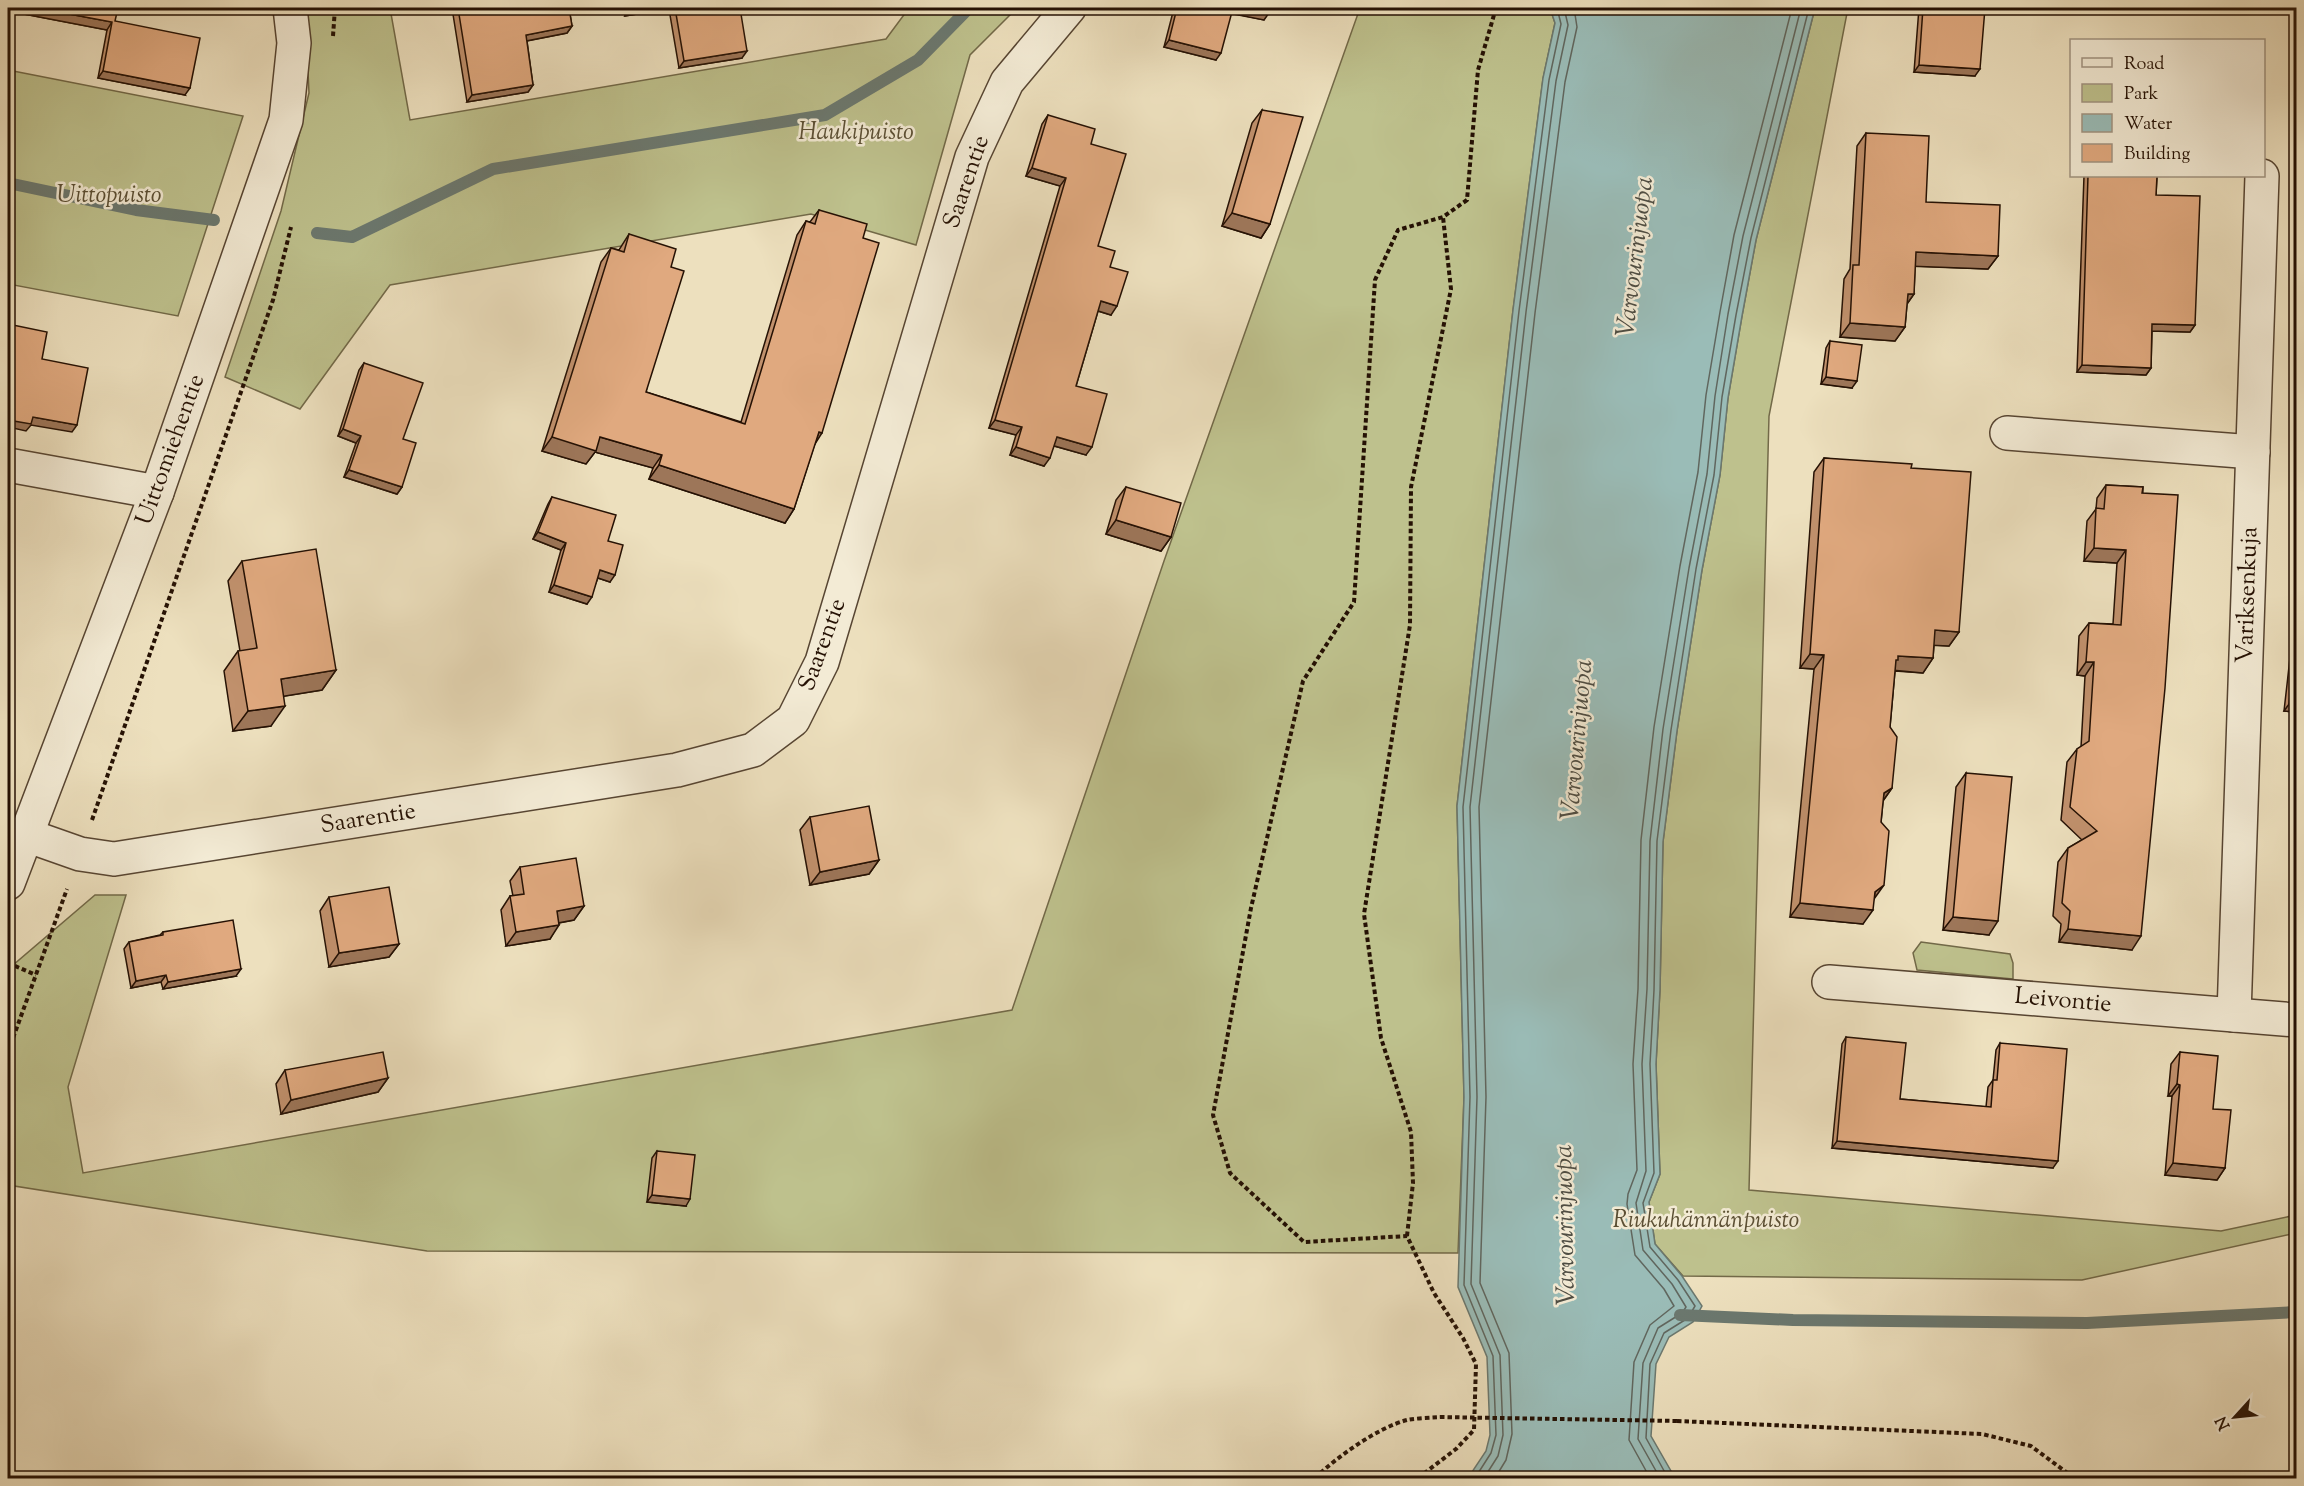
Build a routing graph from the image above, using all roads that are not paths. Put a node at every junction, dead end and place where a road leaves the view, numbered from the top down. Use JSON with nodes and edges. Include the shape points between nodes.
{"nodes":[{"id":1,"x":290,"y":8,"type":"edge"},
{"id":2,"x":1069,"y":8,"type":"edge"},
{"id":3,"x":2262,"y":177,"type":"edge"},
{"id":4,"x":2007,"y":433,"type":"dead end"},
{"id":5,"x":2253,"y":452,"type":"junction"},
{"id":6,"x":8,"y":465,"type":"edge"},
{"id":7,"x":157,"y":492,"type":"junction"},
{"id":8,"x":26,"y":835,"type":"junction"},
{"id":9,"x":8,"y":883,"type":"edge"},
{"id":10,"x":1829,"y":982,"type":"dead end"},
{"id":11,"x":2234,"y":1015,"type":"junction"},
{"id":12,"x":2296,"y":1020,"type":"edge"}],
"edges":[{"from":1,"to":7,"type":"street","name":"Uittomiehentie","via":[[294,43],[286,120]]},
{"from":2,"to":8,"type":"street","name":"Saarentie","via":[[1007,82],[972,157],[822,662],[793,720],[753,750],[677,770],[114,859],[80,854]]},
{"from":3,"to":5,"type":"street","name":"Variksenkuja"},
{"from":4,"to":5,"type":"street"},
{"from":5,"to":11,"type":"street","name":"Variksenkuja"},
{"from":6,"to":7,"type":"street"},
{"from":7,"to":8,"type":"street","name":"Uittomiehentie"},
{"from":8,"to":9,"type":"street","name":"Uittomiehentie"},
{"from":10,"to":11,"type":"street","name":"Leivontie"},
{"from":11,"to":12,"type":"street","name":"Leivontie"}]}
